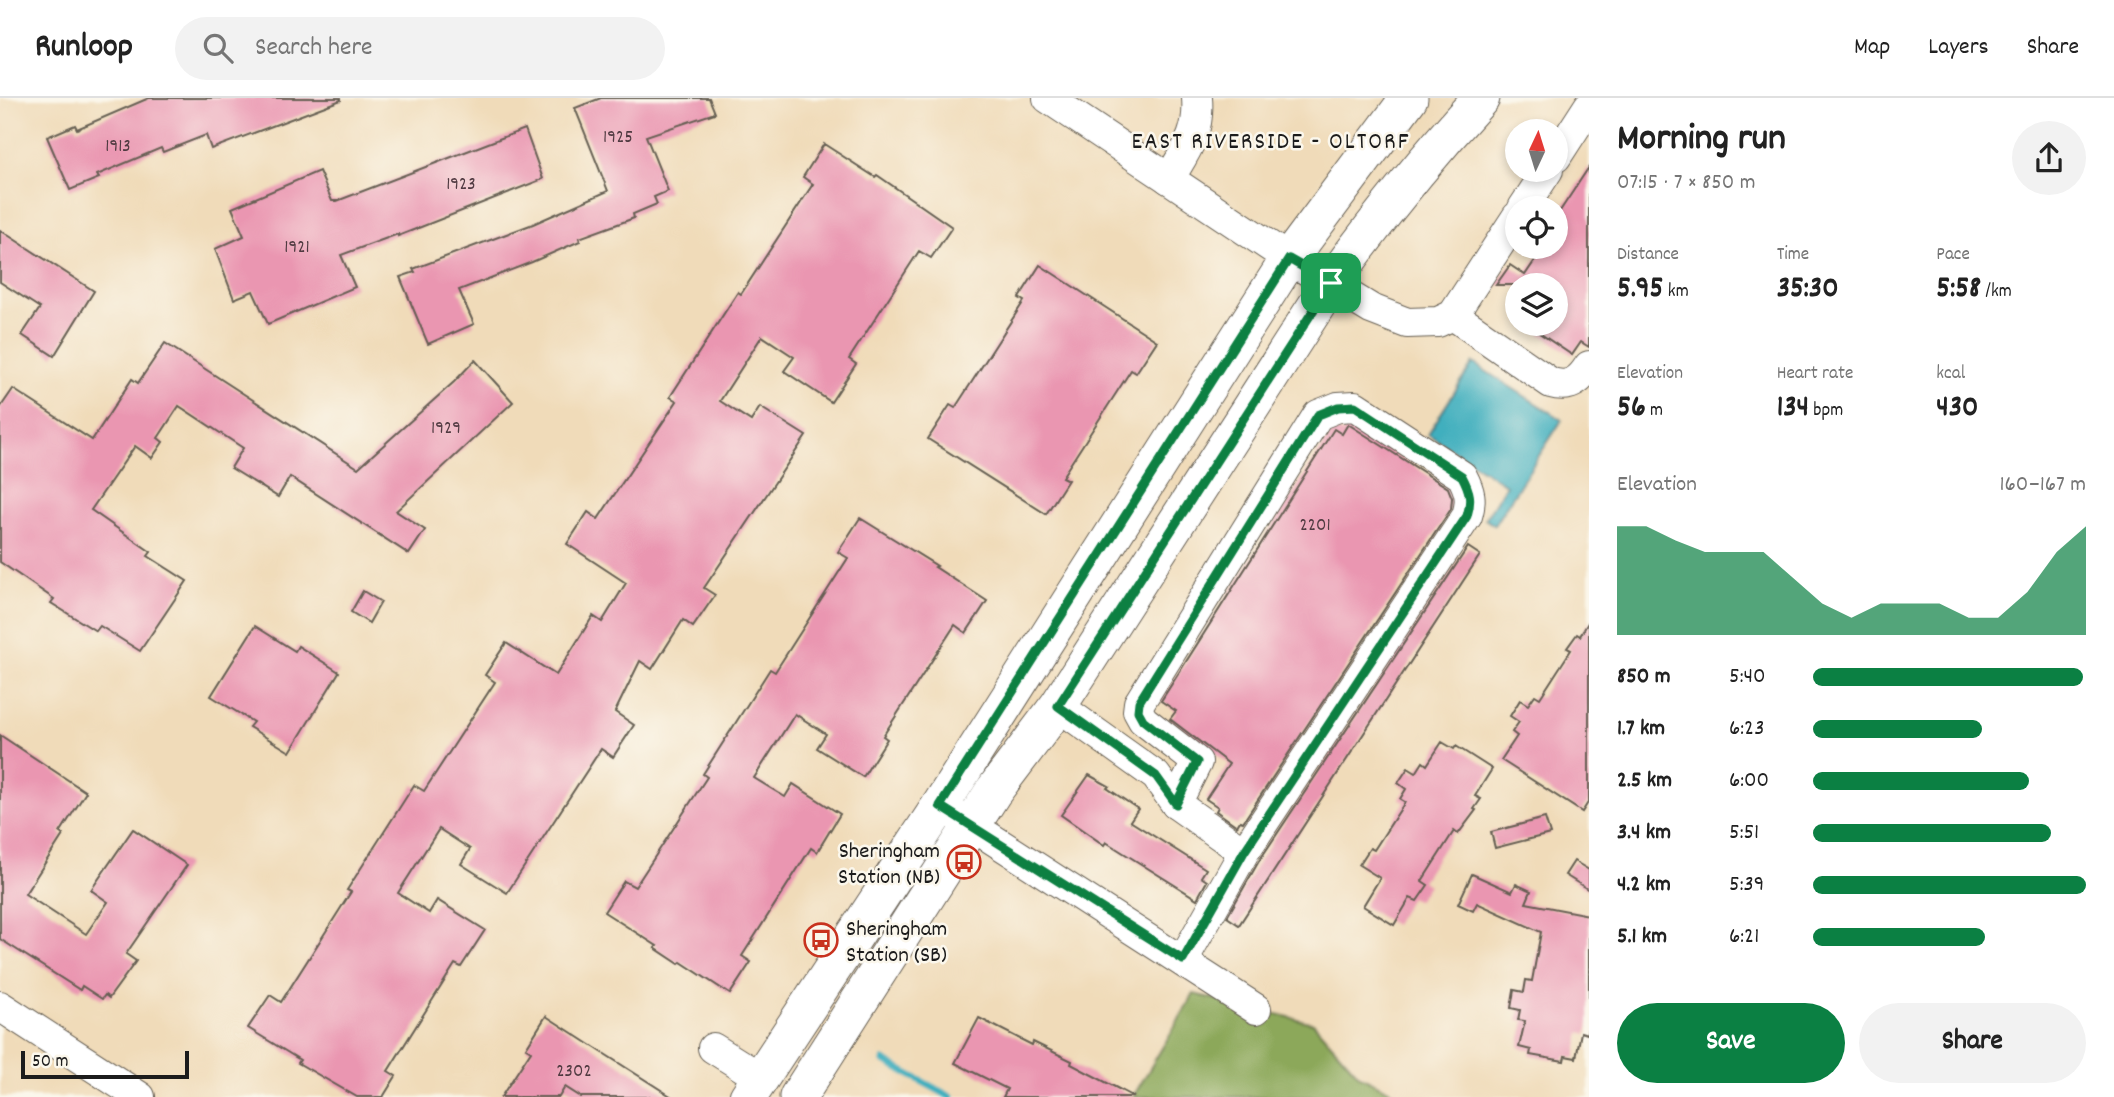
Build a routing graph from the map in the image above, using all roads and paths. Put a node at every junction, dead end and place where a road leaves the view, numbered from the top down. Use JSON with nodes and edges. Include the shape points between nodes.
{"nodes":[{"id":1,"x":1048,"y":98,"type":"edge"},
{"id":2,"x":1197,"y":98,"type":"edge"},
{"id":3,"x":1481,"y":98,"type":"edge"},
{"id":4,"x":1403,"y":100,"type":"edge"},
{"id":5,"x":1584,"y":125,"type":"edge"},
{"id":6,"x":1568,"y":144,"type":"edge"},
{"id":7,"x":1169,"y":179,"type":"junction"},
{"id":8,"x":1505,"y":235,"type":"edge"},
{"id":9,"x":1289,"y":259,"type":"junction"},
{"id":10,"x":1331,"y":283,"type":"junction"},
{"id":11,"x":1453,"y":315,"type":"junction"},
{"id":12,"x":1589,"y":366,"type":"edge"},
{"id":13,"x":1058,"y":706,"type":"junction"},
{"id":14,"x":1176,"y":804,"type":"junction"},
{"id":15,"x":940,"y":806,"type":"junction"},
{"id":16,"x":972,"y":825,"type":"junction"},
{"id":17,"x":1244,"y":852,"type":"junction"},
{"id":18,"x":1183,"y":960,"type":"junction"},
{"id":19,"x":0,"y":1006,"type":"edge"},
{"id":20,"x":1256,"y":1009,"type":"dead end"},
{"id":21,"x":713,"y":1048,"type":"dead end"},
{"id":22,"x":754,"y":1087,"type":"edge"},
{"id":23,"x":140,"y":1097,"type":"edge"},
{"id":24,"x":795,"y":1097,"type":"edge"}],
"edges":[{"from":1,"to":7,"type":"street"},
{"from":2,"to":7,"type":"street","via":[[1199,119]]},
{"from":3,"to":10,"type":"main road","via":[[1436,147]]},
{"from":4,"to":9,"type":"main road"},
{"from":5,"to":6,"type":"street"},
{"from":7,"to":9,"type":"street"},
{"from":8,"to":11,"type":"street"},
{"from":9,"to":10,"type":"street"},
{"from":9,"to":15,"type":"main road"},
{"from":10,"to":11,"type":"street","via":[[1371,309],[1407,323],[1438,322]]},
{"from":10,"to":13,"type":"main road"},
{"from":11,"to":12,"type":"street","via":[[1551,383],[1574,383]]},
{"from":13,"to":14,"type":"street","via":[[1156,776]]},
{"from":13,"to":16,"type":"main road"},
{"from":14,"to":17,"type":"street"},
{"from":14,"to":17,"type":"street","via":[[1197,762],[1143,720],[1139,702],[1318,415],[1355,406],[1462,476],[1470,505]]},
{"from":15,"to":16,"type":"street"},
{"from":15,"to":22,"type":"main road"},
{"from":16,"to":18,"type":"street"},
{"from":16,"to":24,"type":"main road"},
{"from":17,"to":18,"type":"street"},
{"from":18,"to":20,"type":"street"},
{"from":19,"to":23,"type":"street"},
{"from":21,"to":22,"type":"street"},
{"from":22,"to":24,"type":"main road"}]}
